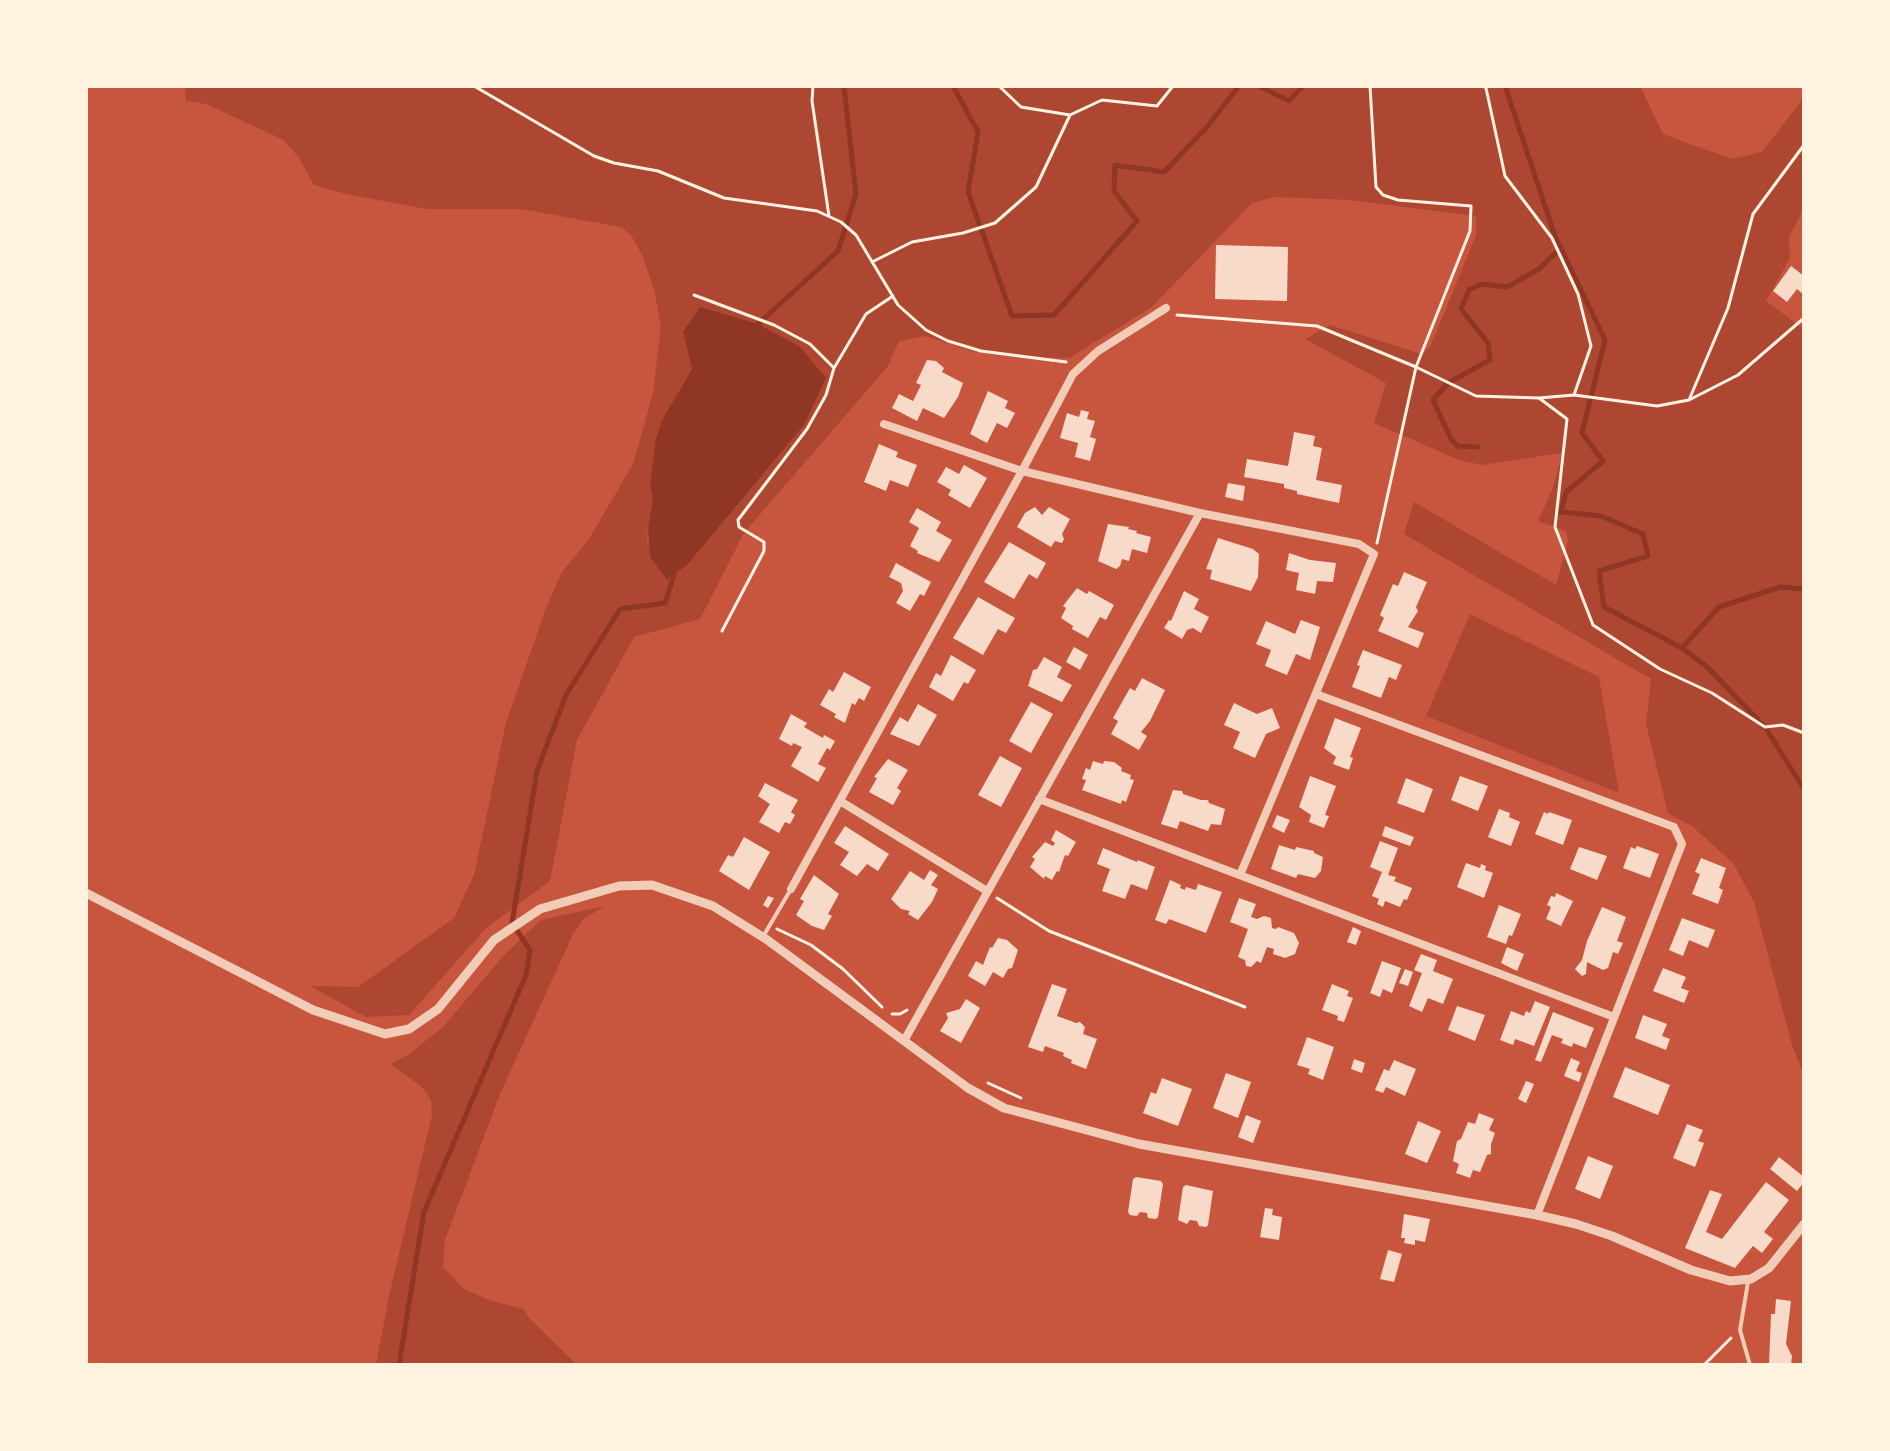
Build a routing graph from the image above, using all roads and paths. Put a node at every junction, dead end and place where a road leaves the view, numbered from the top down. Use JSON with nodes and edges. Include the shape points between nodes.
{"nodes":[{"id":1,"x":474,"y":86,"type":"edge"},
{"id":2,"x":813,"y":86,"type":"edge"},
{"id":3,"x":999,"y":86,"type":"edge"},
{"id":4,"x":1173,"y":86,"type":"edge"},
{"id":5,"x":1370,"y":86,"type":"edge"},
{"id":6,"x":1483,"y":86,"type":"edge"},
{"id":7,"x":1070,"y":115,"type":"junction"},
{"id":8,"x":1804,"y":145,"type":"edge"},
{"id":9,"x":829,"y":216,"type":"junction"},
{"id":10,"x":872,"y":262,"type":"junction"},
{"id":11,"x":694,"y":295,"type":"dead end"},
{"id":12,"x":893,"y":296,"type":"junction"},
{"id":13,"x":1166,"y":308,"type":"dead end"},
{"id":14,"x":1157,"y":314,"type":"junction"},
{"id":15,"x":1802,"y":320,"type":"edge"},
{"id":16,"x":1080,"y":364,"type":"junction"},
{"id":17,"x":1416,"y":367,"type":"junction"},
{"id":18,"x":834,"y":368,"type":"junction"},
{"id":19,"x":1574,"y":395,"type":"junction"},
{"id":20,"x":1539,"y":398,"type":"junction"},
{"id":21,"x":1689,"y":400,"type":"junction"},
{"id":22,"x":884,"y":424,"type":"dead end"},
{"id":23,"x":1022,"y":471,"type":"junction"},
{"id":24,"x":1200,"y":513,"type":"junction"},
{"id":25,"x":1374,"y":554,"type":"junction"},
{"id":26,"x":722,"y":631,"type":"dead end"},
{"id":27,"x":1316,"y":694,"type":"junction"},
{"id":28,"x":1804,"y":733,"type":"edge"},
{"id":29,"x":1039,"y":799,"type":"junction"},
{"id":30,"x":840,"y":801,"type":"junction"},
{"id":31,"x":1240,"y":875,"type":"junction"},
{"id":32,"x":791,"y":889,"type":"joint"},
{"id":33,"x":987,"y":891,"type":"junction"},
{"id":34,"x":86,"y":893,"type":"edge"},
{"id":35,"x":770,"y":926,"type":"junction"},
{"id":36,"x":763,"y":937,"type":"junction"},
{"id":37,"x":1245,"y":1007,"type":"dead end"},
{"id":38,"x":907,"y":1010,"type":"dead end"},
{"id":39,"x":1614,"y":1017,"type":"junction"},
{"id":40,"x":905,"y":1039,"type":"junction"},
{"id":41,"x":981,"y":1079,"type":"dead end"},
{"id":42,"x":1031,"y":1101,"type":"dead end"},
{"id":43,"x":1537,"y":1215,"type":"junction"},
{"id":44,"x":1804,"y":1224,"type":"edge"},
{"id":45,"x":1749,"y":1280,"type":"junction"},
{"id":46,"x":1740,"y":1330,"type":"junction"},
{"id":47,"x":1704,"y":1365,"type":"edge"},
{"id":48,"x":1750,"y":1365,"type":"edge"}],
"edges":[{"from":1,"to":9,"type":"path","via":[[604,160],[658,171],[724,198]]},
{"from":2,"to":9,"type":"path"},
{"from":3,"to":7,"type":"path","via":[[1021,107]]},
{"from":4,"to":7,"type":"path","via":[[1157,106],[1102,100]]},
{"from":5,"to":17,"type":"path","via":[[1376,187],[1398,200],[1471,206],[1470,231]]},
{"from":6,"to":19,"type":"path","via":[[1505,176],[1552,238],[1578,294],[1591,346]]},
{"from":7,"to":10,"type":"path","via":[[1036,187],[995,223],[912,242]]},
{"from":8,"to":21,"type":"path","via":[[1753,214],[1728,308]]},
{"from":9,"to":10,"type":"path","via":[[856,235]]},
{"from":10,"to":12,"type":"path"},
{"from":11,"to":18,"type":"path","via":[[774,325],[810,344]]},
{"from":12,"to":16,"type":"path","via":[[926,330],[948,341],[981,351]]},
{"from":12,"to":18,"type":"path","via":[[866,314]]},
{"from":13,"to":14,"type":"street"},
{"from":14,"to":16,"type":"street"},
{"from":14,"to":17,"type":"path","via":[[1317,326]]},
{"from":15,"to":21,"type":"path","via":[[1738,375]]},
{"from":16,"to":23,"type":"street"},
{"from":17,"to":20,"type":"path","via":[[1476,396]]},
{"from":17,"to":25,"type":"path"},
{"from":18,"to":26,"type":"path","via":[[807,429],[738,520],[739,527],[764,542],[764,551]]},
{"from":19,"to":20,"type":"path"},
{"from":19,"to":21,"type":"path","via":[[1657,406]]},
{"from":20,"to":28,"type":"path","via":[[1567,419],[1555,527],[1593,625],[1765,727],[1783,725]]},
{"from":22,"to":23,"type":"street"},
{"from":23,"to":24,"type":"street"},
{"from":23,"to":30,"type":"street"},
{"from":24,"to":25,"type":"street","via":[[1359,544]]},
{"from":24,"to":29,"type":"street"},
{"from":25,"to":27,"type":"street"},
{"from":27,"to":31,"type":"street"},
{"from":27,"to":39,"type":"street","via":[[1674,827],[1682,844]]},
{"from":29,"to":31,"type":"street"},
{"from":29,"to":33,"type":"street"},
{"from":30,"to":32,"type":"street"},
{"from":30,"to":33,"type":"street"},
{"from":31,"to":39,"type":"street"},
{"from":32,"to":35,"type":"lane"},
{"from":33,"to":37,"type":"path","via":[[1049,931]]},
{"from":33,"to":40,"type":"street"},
{"from":34,"to":36,"type":"street","via":[[313,1010],[385,1034],[409,1029],[438,1009],[494,940],[540,909],[619,886],[652,885],[713,906]]},
{"from":35,"to":36,"type":"lane"},
{"from":35,"to":38,"type":"path","via":[[811,945],[894,1015]]},
{"from":36,"to":40,"type":"street"},
{"from":39,"to":43,"type":"street"},
{"from":40,"to":43,"type":"street","via":[[968,1088],[1004,1108],[1139,1144]]},
{"from":41,"to":42,"type":"path"},
{"from":43,"to":45,"type":"street","via":[[1612,1236],[1707,1276]]},
{"from":44,"to":45,"type":"street","via":[[1774,1264]]},
{"from":45,"to":46,"type":"lane"},
{"from":46,"to":47,"type":"path"},
{"from":46,"to":48,"type":"lane"}]}
